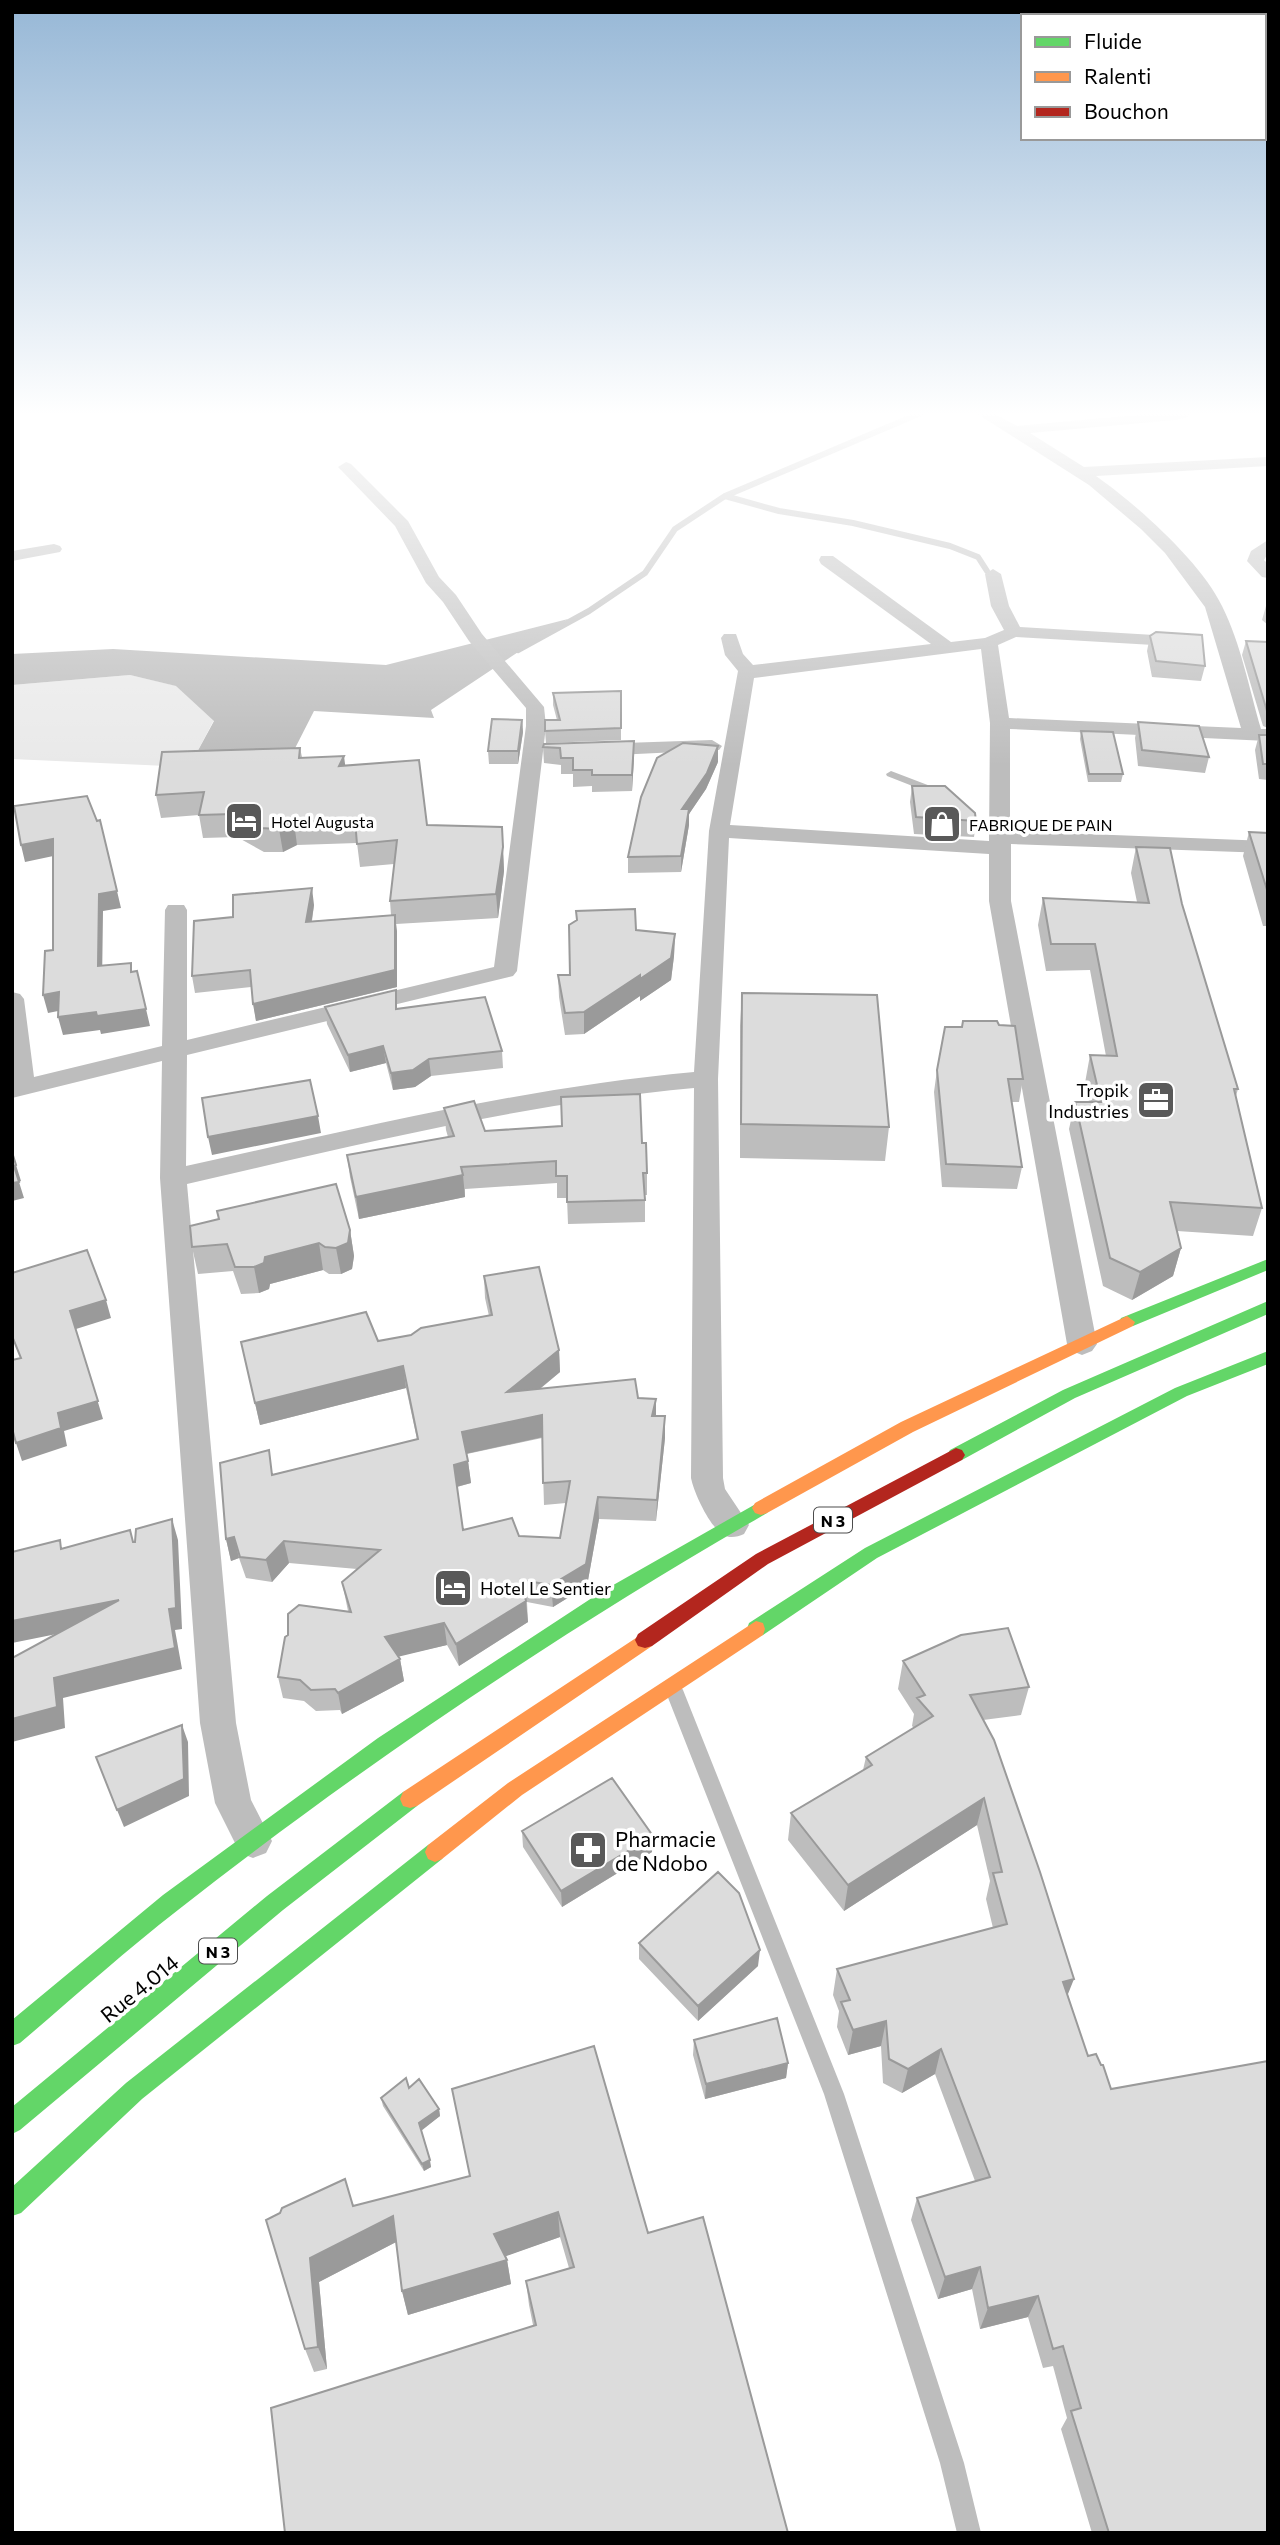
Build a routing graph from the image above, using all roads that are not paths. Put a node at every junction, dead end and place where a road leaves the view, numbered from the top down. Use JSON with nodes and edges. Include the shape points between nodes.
{"nodes":[{"id":1,"x":405,"y":529,"type":"edge"},
{"id":2,"x":1148,"y":529,"type":"edge"},
{"id":3,"x":1268,"y":545,"type":"edge"},
{"id":4,"x":54,"y":548,"type":"dead end"},
{"id":5,"x":12,"y":556,"type":"edge"},
{"id":6,"x":827,"y":560,"type":"dead end"},
{"id":7,"x":1268,"y":573,"type":"edge"},
{"id":8,"x":993,"y":574,"type":"dead end"},
{"id":9,"x":1014,"y":632,"type":"junction"},
{"id":10,"x":730,"y":638,"type":"dead end"},
{"id":11,"x":989,"y":643,"type":"junction"},
{"id":12,"x":1226,"y":645,"type":"junction"},
{"id":13,"x":1247,"y":645,"type":"edge"},
{"id":14,"x":946,"y":647,"type":"junction"},
{"id":15,"x":749,"y":672,"type":"junction"},
{"id":16,"x":1000,"y":723,"type":"junction"},
{"id":17,"x":1260,"y":735,"type":"edge"},
{"id":18,"x":732,"y":745,"type":"junction"},
{"id":19,"x":574,"y":750,"type":"edge"},
{"id":20,"x":891,"y":774,"type":"dead end"},
{"id":21,"x":719,"y":831,"type":"junction"},
{"id":22,"x":999,"y":838,"type":"junction"},
{"id":23,"x":1268,"y":847,"type":"edge"},
{"id":24,"x":176,"y":910,"type":"dead end"},
{"id":25,"x":12,"y":999,"type":"edge"},
{"id":26,"x":175,"y":1051,"type":"junction"},
{"id":27,"x":706,"y":1079,"type":"junction"},
{"id":28,"x":18,"y":1088,"type":"edge"},
{"id":29,"x":173,"y":1178,"type":"junction"},
{"id":30,"x":1268,"y":1264,"type":"edge"},
{"id":31,"x":1268,"y":1307,"type":"edge"},
{"id":32,"x":1082,"y":1344,"type":"junction"},
{"id":33,"x":1268,"y":1357,"type":"edge"},
{"id":34,"x":733,"y":1525,"type":"junction"},
{"id":35,"x":672,"y":1685,"type":"junction"},
{"id":36,"x":253,"y":1840,"type":"junction"},
{"id":37,"x":12,"y":2035,"type":"edge"},
{"id":38,"x":12,"y":2122,"type":"edge"},
{"id":39,"x":12,"y":2204,"type":"edge"},
{"id":40,"x":969,"y":2533,"type":"edge"}],
"edges":[{"from":1,"to":26,"type":"street","via":[[432,579],[535,707],[541,751],[505,971]]},
{"from":2,"to":12,"type":"street","via":[[1180,560],[1213,605]]},
{"from":3,"to":7,"type":"street","via":[[1255,561]]},
{"from":4,"to":5,"type":"street"},
{"from":6,"to":14,"type":"street"},
{"from":8,"to":9,"type":"street","via":[[1000,606]]},
{"from":9,"to":11,"type":"street"},
{"from":9,"to":12,"type":"street"},
{"from":10,"to":15,"type":"street","via":[[734,656]]},
{"from":11,"to":14,"type":"street"},
{"from":11,"to":16,"type":"street"},
{"from":12,"to":13,"type":"street"},
{"from":12,"to":17,"type":"street"},
{"from":14,"to":15,"type":"street"},
{"from":15,"to":18,"type":"street"},
{"from":16,"to":17,"type":"street"},
{"from":16,"to":22,"type":"street"},
{"from":18,"to":19,"type":"street"},
{"from":18,"to":21,"type":"street"},
{"from":20,"to":22,"type":"lane","via":[[933,789],[952,801],[974,825]]},
{"from":21,"to":22,"type":"street"},
{"from":21,"to":27,"type":"street"},
{"from":22,"to":23,"type":"street"},
{"from":22,"to":32,"type":"street","via":[[1000,901]]},
{"from":24,"to":26,"type":"street"},
{"from":25,"to":28,"type":"street"},
{"from":26,"to":28,"type":"street"},
{"from":26,"to":29,"type":"street"},
{"from":27,"to":29,"type":"street","via":[[547,1096]]},
{"from":27,"to":34,"type":"street","via":[[707,1478],[710,1492]]},
{"from":29,"to":36,"type":"street","via":[[218,1723],[233,1803]]},
{"from":30,"to":32,"type":"main road"},
{"from":31,"to":38,"type":"main road","name":"Rue 4.014","number":"N 3","via":[[1069,1394],[762,1559],[428,1784],[275,1903]]},
{"from":32,"to":34,"type":"main road","via":[[907,1427]]},
{"from":33,"to":35,"type":"main road","via":[[1181,1392],[871,1553]]},
{"from":34,"to":36,"type":"main road","via":[[681,1553],[416,1721]]},
{"from":35,"to":39,"type":"main road","via":[[515,1789],[134,2091]]},
{"from":35,"to":40,"type":"lane","via":[[834,2094],[953,2463]]},
{"from":36,"to":37,"type":"main road"}]}
